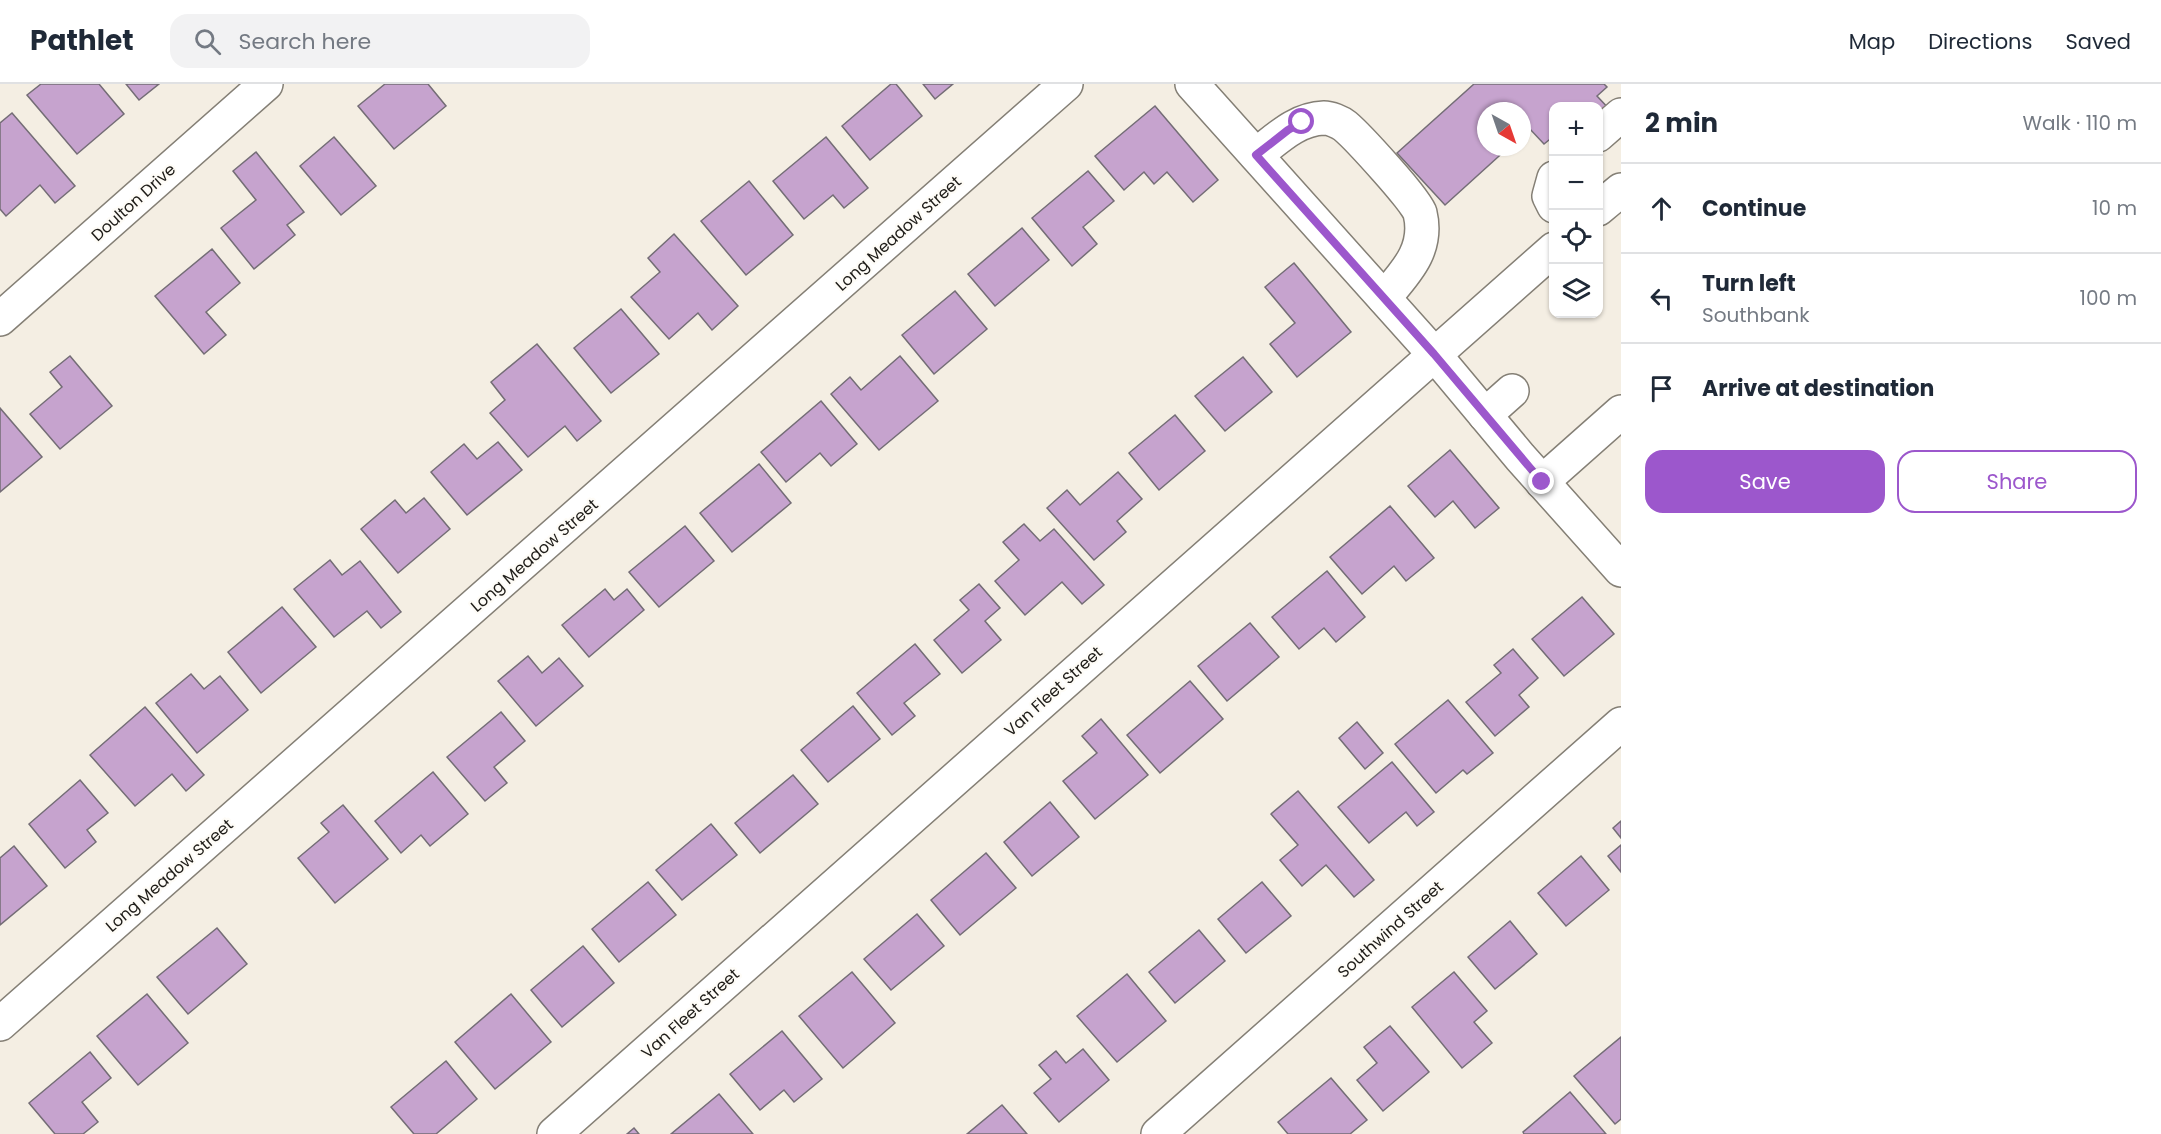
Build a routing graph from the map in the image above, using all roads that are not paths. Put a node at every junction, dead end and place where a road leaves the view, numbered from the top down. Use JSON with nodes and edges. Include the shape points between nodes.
{"nodes":[{"id":1,"x":266,"y":84,"type":"edge"},
{"id":2,"x":1066,"y":84,"type":"edge"},
{"id":3,"x":1192,"y":84,"type":"edge"},
{"id":4,"x":1621,"y":115,"type":"edge"},
{"id":5,"x":1603,"y":131,"type":"edge"},
{"id":6,"x":1256,"y":155,"type":"junction"},
{"id":7,"x":1621,"y":190,"type":"edge"},
{"id":8,"x":1603,"y":206,"type":"edge"},
{"id":9,"x":1549,"y":253,"type":"edge"},
{"id":10,"x":1384,"y":298,"type":"junction"},
{"id":11,"x":0,"y":319,"type":"edge"},
{"id":12,"x":1434,"y":354,"type":"junction"},
{"id":13,"x":1512,"y":391,"type":"dead end"},
{"id":14,"x":1621,"y":412,"type":"edge"},
{"id":15,"x":1485,"y":415,"type":"junction"},
{"id":16,"x":1542,"y":482,"type":"junction"},
{"id":17,"x":1621,"y":570,"type":"edge"},
{"id":18,"x":1621,"y":724,"type":"edge"},
{"id":19,"x":0,"y":1024,"type":"edge"},
{"id":20,"x":554,"y":1134,"type":"edge"},
{"id":21,"x":1158,"y":1134,"type":"edge"}],
"edges":[{"from":1,"to":11,"type":"street","name":"Doulton Drive"},
{"from":2,"to":19,"type":"street","name":"Long Meadow Street"},
{"from":3,"to":6,"type":"street"},
{"from":4,"to":5,"type":"street"},
{"from":6,"to":10,"type":"street"},
{"from":6,"to":10,"type":"street","via":[[1302,122],[1326,118],[1343,124],[1404,190],[1420,211],[1420,243],[1412,264]]},
{"from":7,"to":8,"type":"street"},
{"from":9,"to":12,"type":"street","name":"Van Fleet Street"},
{"from":10,"to":12,"type":"street"},
{"from":12,"to":15,"type":"street"},
{"from":12,"to":20,"type":"street","name":"Van Fleet Street"},
{"from":13,"to":15,"type":"street"},
{"from":14,"to":16,"type":"street"},
{"from":15,"to":16,"type":"street"},
{"from":16,"to":17,"type":"street"},
{"from":18,"to":21,"type":"street","name":"Southwind Street"}]}
